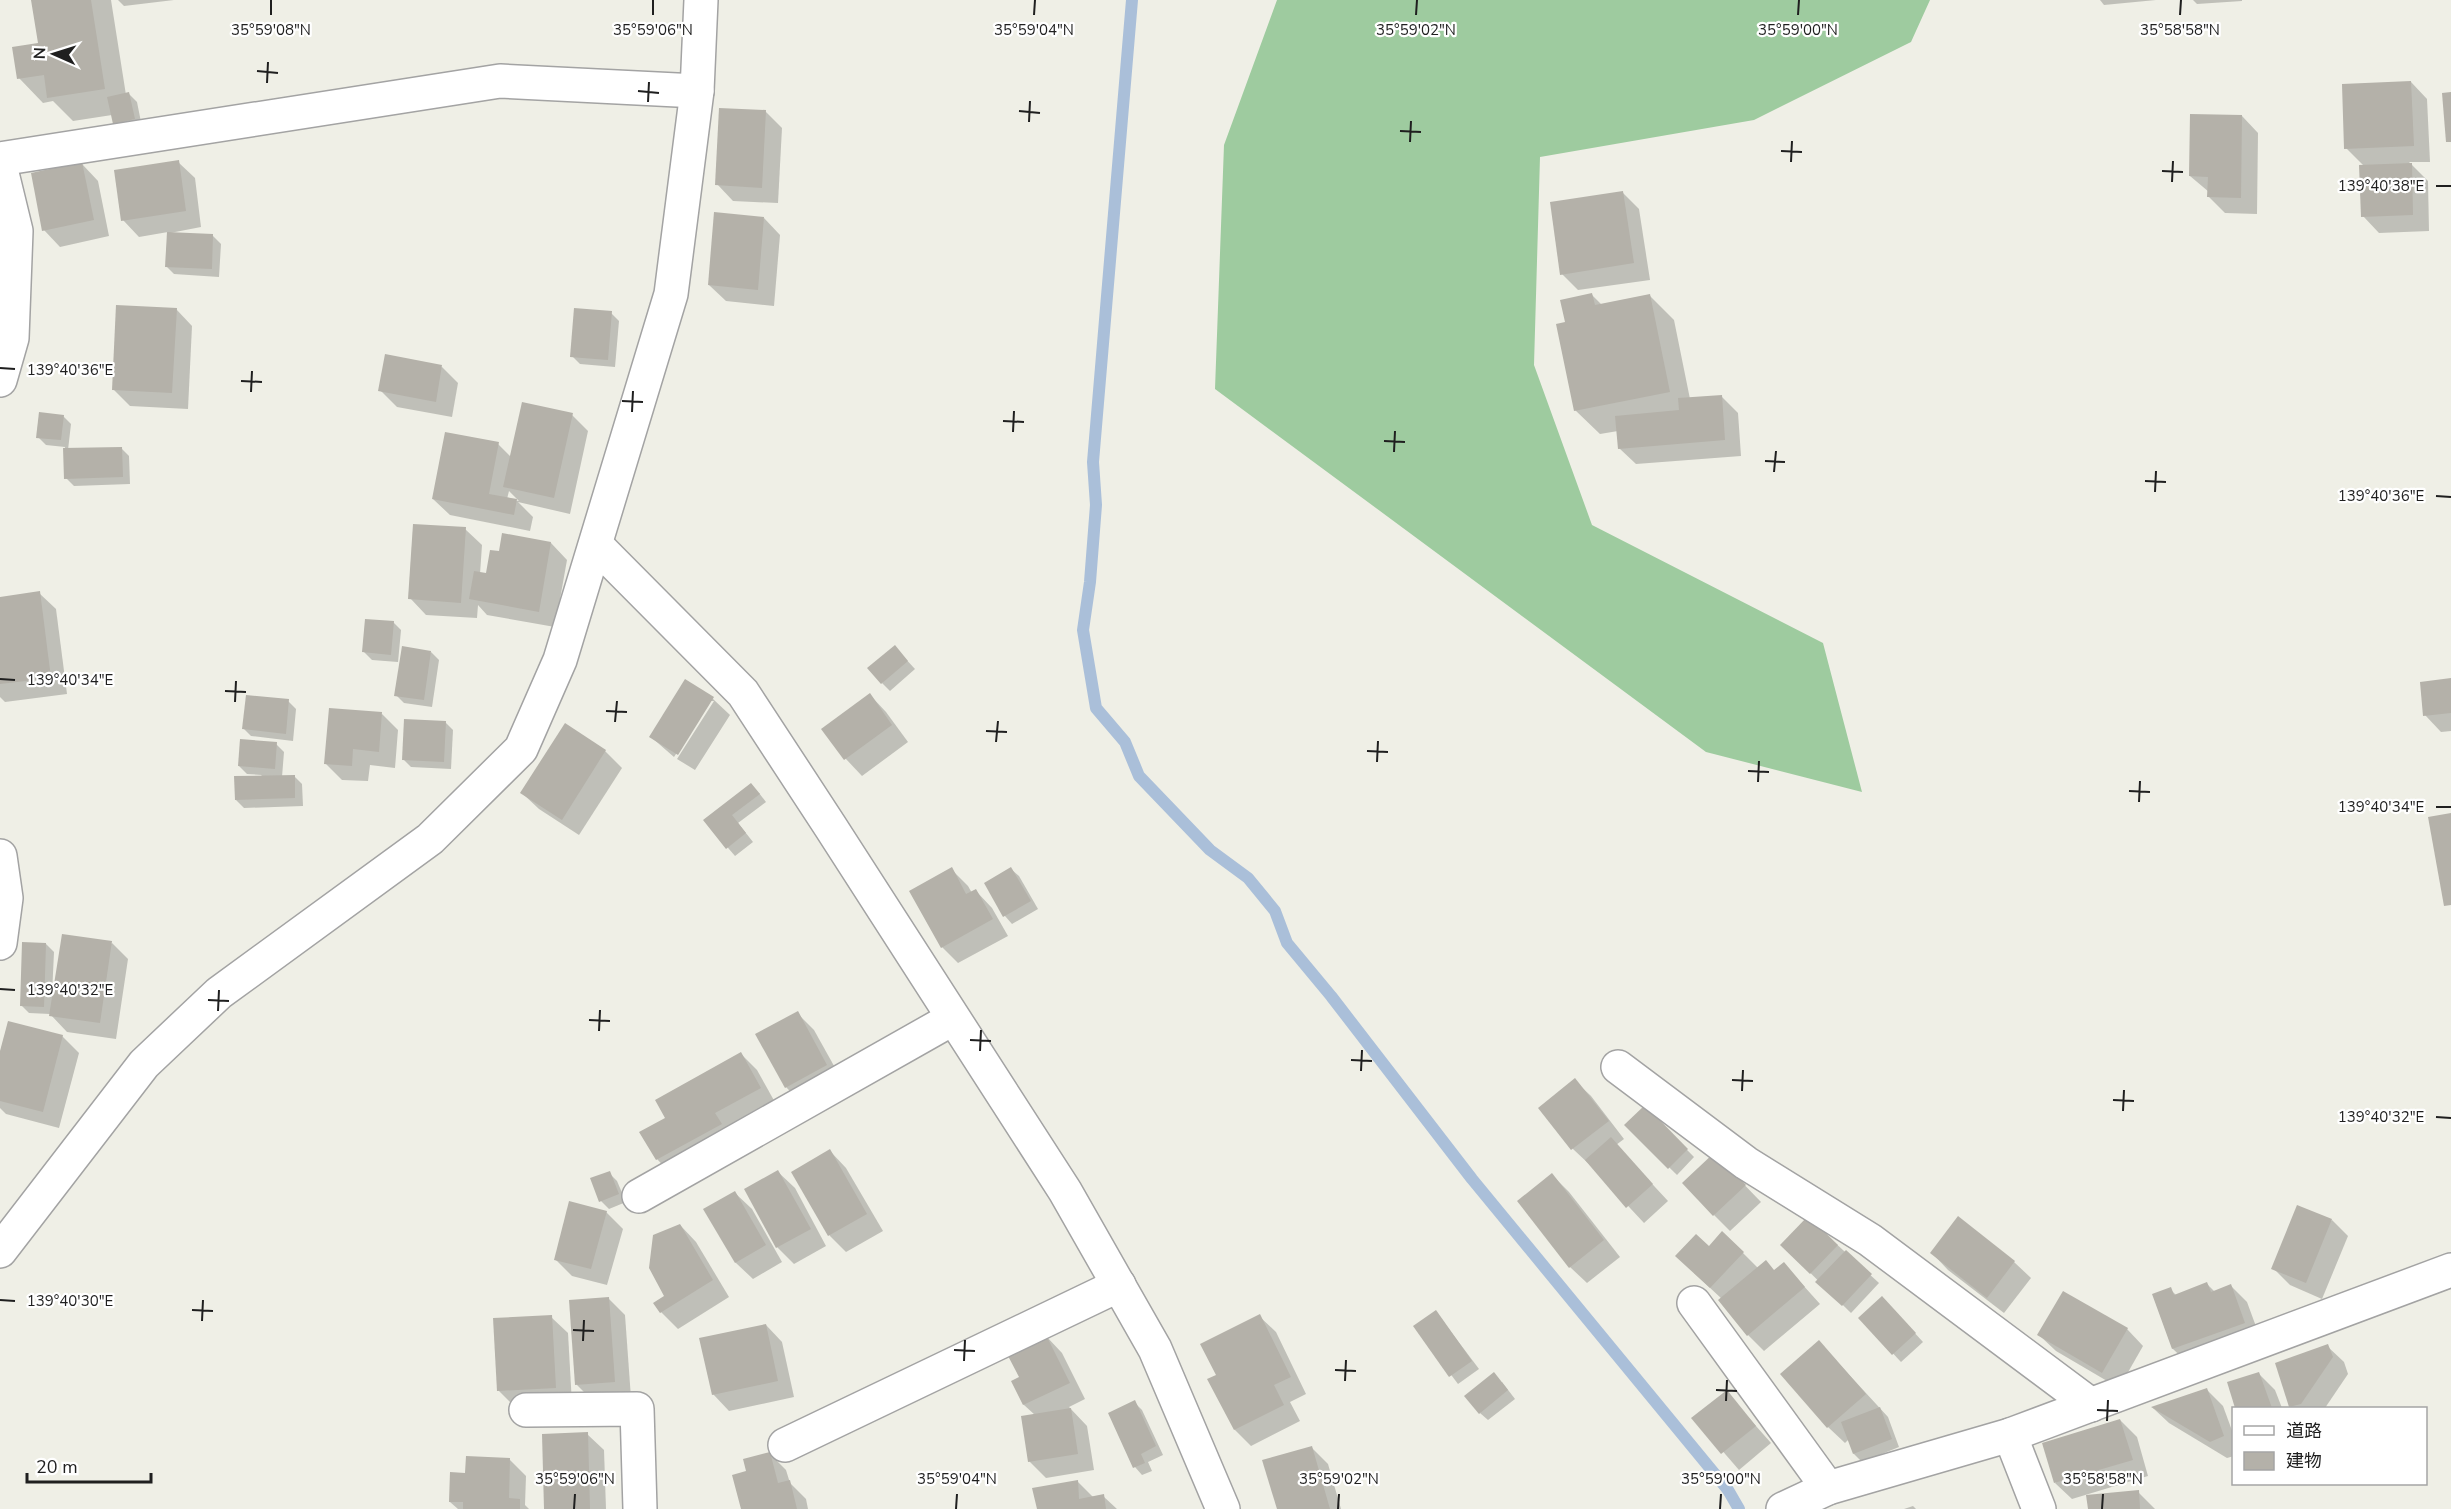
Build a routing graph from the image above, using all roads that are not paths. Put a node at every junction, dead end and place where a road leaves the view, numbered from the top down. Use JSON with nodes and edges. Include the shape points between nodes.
{"nodes":[{"id":1,"x":701,"y":0,"type":"edge"},
{"id":2,"x":697,"y":91,"type":"junction"},
{"id":3,"x":0,"y":159,"type":"edge"},
{"id":4,"x":0,"y":165,"type":"edge"},
{"id":5,"x":0,"y":380,"type":"edge"},
{"id":6,"x":597,"y":546,"type":"junction"},
{"id":7,"x":0,"y":856,"type":"edge"},
{"id":8,"x":3,"y":898,"type":"edge"},
{"id":9,"x":0,"y":943,"type":"edge"},
{"id":10,"x":952,"y":1019,"type":"junction"},
{"id":11,"x":1618,"y":1067,"type":"dead end"},
{"id":12,"x":639,"y":1196,"type":"dead end"},
{"id":13,"x":0,"y":1251,"type":"edge"},
{"id":14,"x":2451,"y":1270,"type":"edge"},
{"id":15,"x":1119,"y":1285,"type":"junction"},
{"id":16,"x":1694,"y":1303,"type":"dead end"},
{"id":17,"x":2091,"y":1406,"type":"junction"},
{"id":18,"x":526,"y":1410,"type":"dead end"},
{"id":19,"x":2010,"y":1435,"type":"junction"},
{"id":20,"x":785,"y":1445,"type":"dead end"},
{"id":21,"x":1828,"y":1488,"type":"junction"},
{"id":22,"x":640,"y":1509,"type":"edge"},
{"id":23,"x":1223,"y":1509,"type":"edge"},
{"id":24,"x":1783,"y":1509,"type":"edge"},
{"id":25,"x":2039,"y":1509,"type":"edge"}],
"edges":[{"from":1,"to":2,"type":"street"},
{"from":2,"to":3,"type":"street","via":[[500,81]]},
{"from":2,"to":6,"type":"street","via":[[671,294]]},
{"from":4,"to":5,"type":"street","via":[[16,231],[12,338]]},
{"from":6,"to":10,"type":"street","via":[[743,693]]},
{"from":6,"to":13,"type":"street","via":[[560,660],[520,749],[430,839],[219,993],[144,1064]]},
{"from":7,"to":8,"type":"street"},
{"from":8,"to":9,"type":"street"},
{"from":10,"to":12,"type":"street"},
{"from":10,"to":15,"type":"street","via":[[1065,1191]]},
{"from":11,"to":17,"type":"street","via":[[1746,1163],[1870,1240]]},
{"from":14,"to":17,"type":"street"},
{"from":15,"to":20,"type":"street"},
{"from":15,"to":23,"type":"street","via":[[1155,1349]]},
{"from":16,"to":21,"type":"street"},
{"from":17,"to":19,"type":"street"},
{"from":18,"to":22,"type":"street","via":[[637,1409]]},
{"from":19,"to":21,"type":"street"},
{"from":19,"to":25,"type":"street"},
{"from":21,"to":24,"type":"street"}]}
